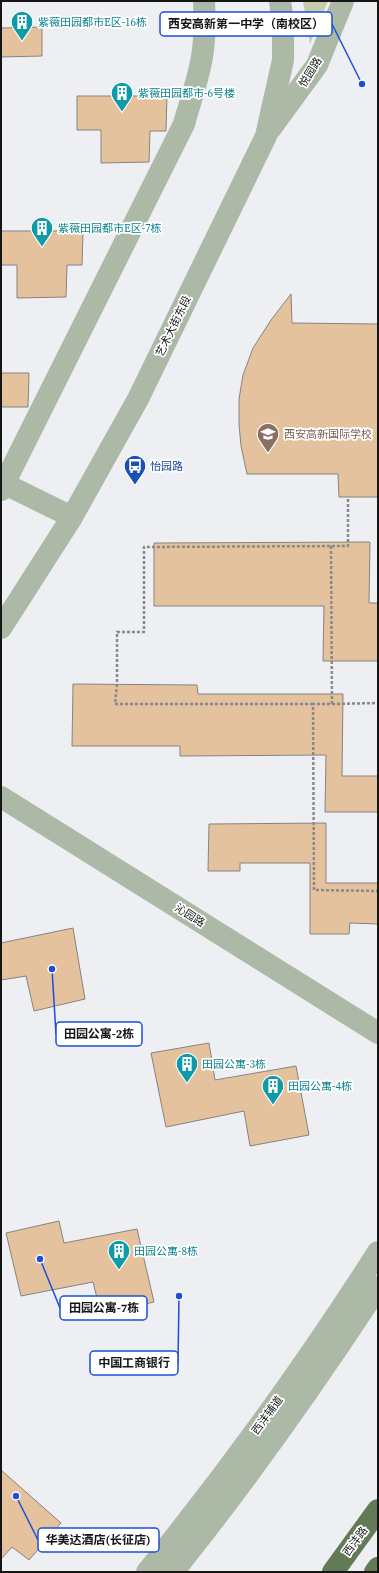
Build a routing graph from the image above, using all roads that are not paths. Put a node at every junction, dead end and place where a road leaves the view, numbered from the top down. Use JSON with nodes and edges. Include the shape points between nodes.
{"nodes":[{"id":1,"x":204,"y":1,"type":"edge"},
{"id":2,"x":280,"y":1,"type":"edge"},
{"id":3,"x":343,"y":1,"type":"edge"},
{"id":4,"x":266,"y":136,"type":"junction"},
{"id":5,"x":3,"y":487,"type":"edge"},
{"id":6,"x":72,"y":516,"type":"junction"},
{"id":7,"x":1,"y":628,"type":"edge"},
{"id":8,"x":1,"y":797,"type":"edge"},
{"id":9,"x":378,"y":1033,"type":"edge"},
{"id":10,"x":378,"y":1252,"type":"edge"},
{"id":11,"x":378,"y":1287,"type":"edge"},
{"id":12,"x":378,"y":1510,"type":"edge"},
{"id":13,"x":378,"y":1568,"type":"edge"},
{"id":14,"x":147,"y":1572,"type":"edge"},
{"id":15,"x":173,"y":1572,"type":"edge"},
{"id":16,"x":333,"y":1572,"type":"edge"},
{"id":17,"x":375,"y":1572,"type":"edge"}],
"edges":[{"from":1,"to":5,"type":"street","via":[[202,57],[184,124]]},
{"from":2,"to":4,"type":"street","name":"艺术大街东段","via":[[283,60]]},
{"from":3,"to":4,"type":"street","name":"悦园路","via":[[317,65]]},
{"from":4,"to":6,"type":"street","name":"艺术大街东段","via":[[138,399]]},
{"from":5,"to":6,"type":"street"},
{"from":6,"to":7,"type":"street","name":"艺术大街东段"},
{"from":8,"to":9,"type":"street","name":"沁园路"},
{"from":10,"to":14,"type":"street","name":"西沣辅道","via":[[338,1315],[261,1424]]},
{"from":11,"to":15,"type":"street","name":"西沣辅道","via":[[281,1430]]},
{"from":12,"to":16,"type":"highway","name":"西沣路"},
{"from":13,"to":17,"type":"highway"}]}
